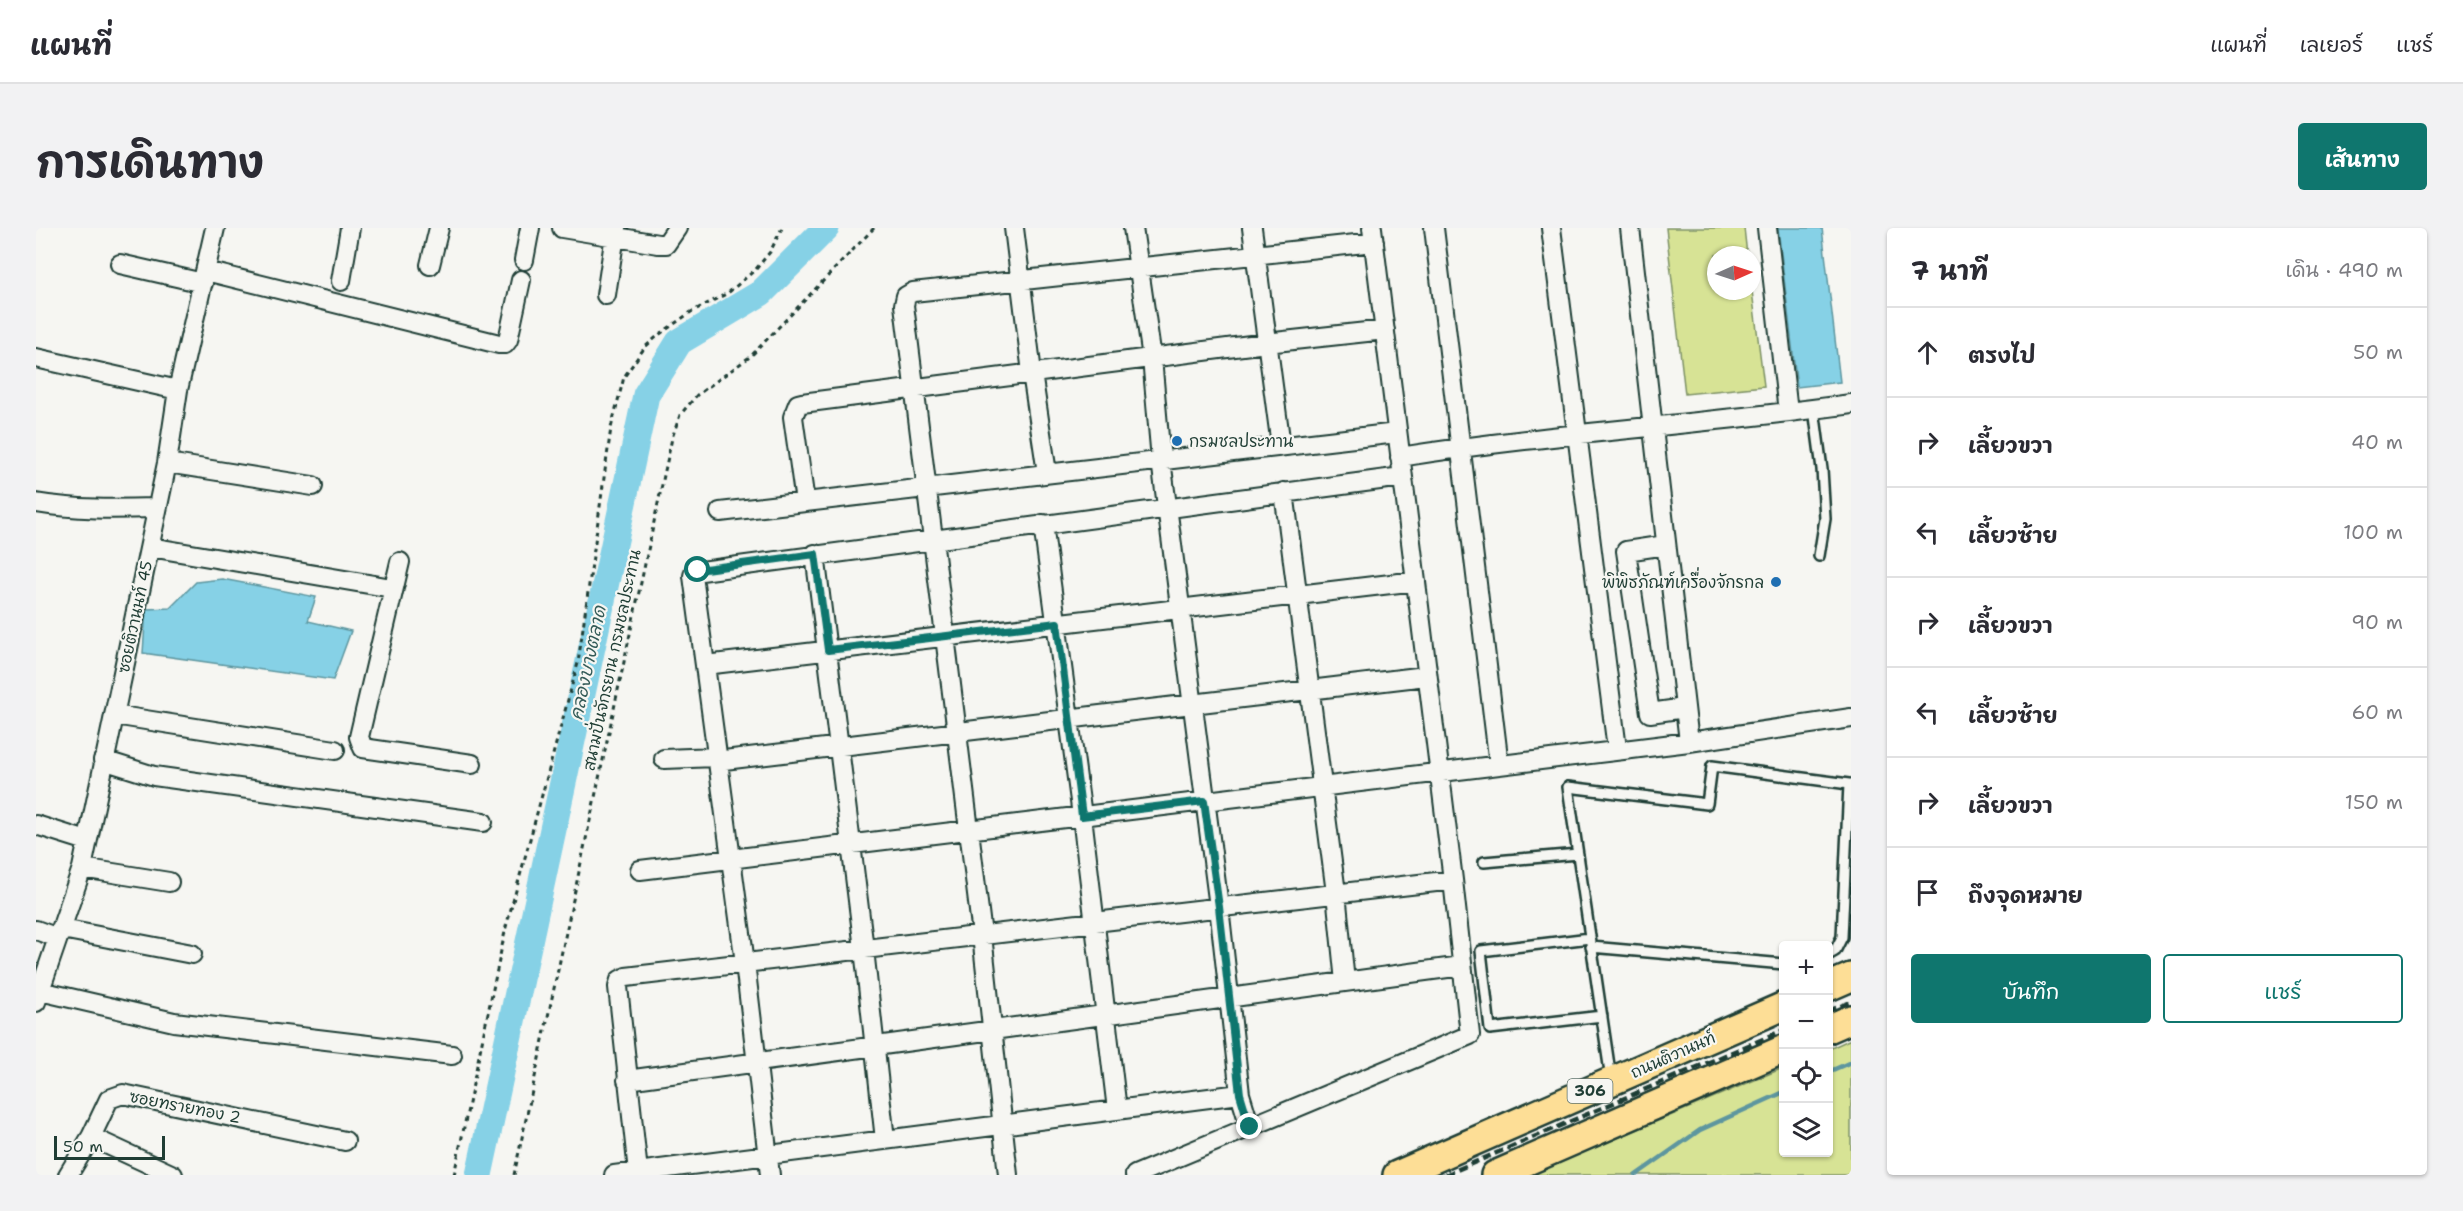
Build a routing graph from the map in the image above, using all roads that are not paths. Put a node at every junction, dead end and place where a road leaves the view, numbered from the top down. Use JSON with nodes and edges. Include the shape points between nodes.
{"nodes":[{"id":1,"x":215,"y":228,"type":"edge"},
{"id":2,"x":350,"y":228,"type":"edge"},
{"id":3,"x":439,"y":228,"type":"edge"},
{"id":4,"x":530,"y":228,"type":"edge"},
{"id":5,"x":561,"y":228,"type":"edge"},
{"id":6,"x":677,"y":228,"type":"edge"},
{"id":7,"x":1014,"y":228,"type":"edge"},
{"id":8,"x":1133,"y":228,"type":"edge"},
{"id":9,"x":1252,"y":228,"type":"edge"},
{"id":10,"x":1434,"y":228,"type":"edge"},
{"id":11,"x":1551,"y":228,"type":"edge"},
{"id":12,"x":1630,"y":228,"type":"edge"},
{"id":13,"x":1767,"y":228,"type":"edge"},
{"id":14,"x":615,"y":233,"type":"edge"},
{"id":15,"x":1373,"y":235,"type":"edge"},
{"id":16,"x":1255,"y":256,"type":"junction"},
{"id":17,"x":524,"y":260,"type":"dead end"},
{"id":18,"x":120,"y":264,"type":"dead end"},
{"id":19,"x":430,"y":265,"type":"dead end"},
{"id":20,"x":1139,"y":267,"type":"junction"},
{"id":21,"x":204,"y":277,"type":"junction"},
{"id":22,"x":1020,"y":279,"type":"junction"},
{"id":23,"x":521,"y":280,"type":"dead end"},
{"id":24,"x":341,"y":281,"type":"dead end"},
{"id":25,"x":606,"y":295,"type":"dead end"},
{"id":26,"x":1385,"y":330,"type":"junction"},
{"id":27,"x":1266,"y":343,"type":"junction"},
{"id":28,"x":36,"y":358,"type":"edge"},
{"id":29,"x":1152,"y":358,"type":"junction"},
{"id":30,"x":1032,"y":373,"type":"junction"},
{"id":31,"x":916,"y":387,"type":"junction"},
{"id":32,"x":178,"y":390,"type":"junction"},
{"id":33,"x":1851,"y":404,"type":"edge"},
{"id":34,"x":1814,"y":409,"type":"junction"},
{"id":35,"x":1788,"y":412,"type":"junction"},
{"id":36,"x":1652,"y":428,"type":"junction"},
{"id":37,"x":1397,"y":433,"type":"junction"},
{"id":38,"x":1577,"y":436,"type":"junction"},
{"id":39,"x":1281,"y":446,"type":"junction"},
{"id":40,"x":1461,"y":447,"type":"junction"},
{"id":41,"x":1400,"y":457,"type":"junction"},
{"id":42,"x":1161,"y":460,"type":"junction"},
{"id":43,"x":167,"y":463,"type":"junction"},
{"id":44,"x":1047,"y":473,"type":"junction"},
{"id":45,"x":1402,"y":477,"type":"junction"},
{"id":46,"x":313,"y":486,"type":"dead end"},
{"id":47,"x":928,"y":488,"type":"junction"},
{"id":48,"x":1284,"y":492,"type":"junction"},
{"id":49,"x":805,"y":502,"type":"junction"},
{"id":50,"x":36,"y":503,"type":"edge"},
{"id":51,"x":157,"y":508,"type":"junction"},
{"id":52,"x":1167,"y":508,"type":"junction"},
{"id":53,"x":720,"y":512,"type":"dead end"},
{"id":54,"x":1043,"y":524,"type":"junction"},
{"id":55,"x":933,"y":539,"type":"junction"},
{"id":56,"x":1666,"y":546,"type":"junction"},
{"id":57,"x":150,"y":547,"type":"junction"},
{"id":58,"x":815,"y":554,"type":"junction"},
{"id":59,"x":1819,"y":556,"type":"dead end"},
{"id":60,"x":400,"y":562,"type":"dead end"},
{"id":61,"x":1416,"y":581,"type":"junction"},
{"id":62,"x":392,"y":588,"type":"junction"},
{"id":63,"x":1298,"y":595,"type":"junction"},
{"id":64,"x":1180,"y":609,"type":"junction"},
{"id":65,"x":1057,"y":623,"type":"junction"},
{"id":66,"x":946,"y":637,"type":"junction"},
{"id":67,"x":828,"y":650,"type":"junction"},
{"id":68,"x":705,"y":665,"type":"junction"},
{"id":69,"x":1426,"y":676,"type":"junction"},
{"id":70,"x":1309,"y":689,"type":"junction"},
{"id":71,"x":1191,"y":704,"type":"junction"},
{"id":72,"x":1685,"y":708,"type":"junction"},
{"id":73,"x":114,"y":715,"type":"junction"},
{"id":74,"x":1069,"y":718,"type":"junction"},
{"id":75,"x":1851,"y":718,"type":"edge"},
{"id":76,"x":956,"y":732,"type":"junction"},
{"id":77,"x":1689,"y":742,"type":"junction"},
{"id":78,"x":838,"y":746,"type":"junction"},
{"id":79,"x":1617,"y":749,"type":"junction"},
{"id":80,"x":335,"y":750,"type":"dead end"},
{"id":81,"x":664,"y":759,"type":"dead end"},
{"id":82,"x":716,"y":759,"type":"junction"},
{"id":83,"x":103,"y":760,"type":"junction"},
{"id":84,"x":472,"y":764,"type":"dead end"},
{"id":85,"x":1499,"y":765,"type":"junction"},
{"id":86,"x":1439,"y":772,"type":"junction"},
{"id":87,"x":1322,"y":786,"type":"junction"},
{"id":88,"x":1204,"y":801,"type":"junction"},
{"id":89,"x":1082,"y":816,"type":"junction"},
{"id":90,"x":483,"y":822,"type":"dead end"},
{"id":91,"x":36,"y":825,"type":"edge"},
{"id":92,"x":969,"y":830,"type":"junction"},
{"id":93,"x":87,"y":841,"type":"junction"},
{"id":94,"x":851,"y":844,"type":"junction"},
{"id":95,"x":1578,"y":854,"type":"junction"},
{"id":96,"x":730,"y":859,"type":"junction"},
{"id":97,"x":1484,"y":862,"type":"dead end"},
{"id":98,"x":82,"y":868,"type":"junction"},
{"id":99,"x":640,"y":870,"type":"dead end"},
{"id":100,"x":1453,"y":880,"type":"junction"},
{"id":101,"x":169,"y":882,"type":"dead end"},
{"id":102,"x":1336,"y":893,"type":"junction"},
{"id":103,"x":1219,"y":907,"type":"junction"},
{"id":104,"x":1095,"y":921,"type":"junction"},
{"id":105,"x":36,"y":930,"type":"edge"},
{"id":106,"x":60,"y":933,"type":"junction"},
{"id":107,"x":982,"y":935,"type":"junction"},
{"id":108,"x":1591,"y":943,"type":"junction"},
{"id":109,"x":864,"y":949,"type":"junction"},
{"id":110,"x":1833,"y":952,"type":"edge"},
{"id":111,"x":192,"y":954,"type":"dead end"},
{"id":112,"x":745,"y":963,"type":"junction"},
{"id":113,"x":1779,"y":963,"type":"edge"},
{"id":114,"x":1462,"y":966,"type":"junction"},
{"id":115,"x":1851,"y":977,"type":"edge"},
{"id":116,"x":1345,"y":982,"type":"junction"},
{"id":117,"x":1833,"y":985,"type":"edge"},
{"id":118,"x":38,"y":997,"type":"edge"},
{"id":119,"x":1228,"y":998,"type":"junction"},
{"id":120,"x":1779,"y":1008,"type":"edge"},
{"id":121,"x":1104,"y":1015,"type":"junction"},
{"id":122,"x":1602,"y":1016,"type":"junction"},
{"id":123,"x":1851,"y":1019,"type":"edge"},
{"id":124,"x":1833,"y":1027,"type":"edge"},
{"id":125,"x":991,"y":1030,"type":"junction"},
{"id":126,"x":873,"y":1046,"type":"junction"},
{"id":127,"x":1779,"y":1051,"type":"edge"},
{"id":128,"x":452,"y":1055,"type":"dead end"},
{"id":129,"x":755,"y":1062,"type":"junction"},
{"id":130,"x":627,"y":1080,"type":"junction"},
{"id":131,"x":1611,"y":1081,"type":"junction"},
{"id":132,"x":1240,"y":1094,"type":"junction"},
{"id":133,"x":1117,"y":1110,"type":"junction"},
{"id":134,"x":1002,"y":1125,"type":"junction"},
{"id":135,"x":1250,"y":1127,"type":"junction"},
{"id":136,"x":91,"y":1137,"type":"junction"},
{"id":137,"x":885,"y":1140,"type":"junction"},
{"id":138,"x":345,"y":1141,"type":"dead end"},
{"id":139,"x":767,"y":1155,"type":"junction"},
{"id":140,"x":638,"y":1172,"type":"junction"},
{"id":141,"x":68,"y":1175,"type":"edge"},
{"id":142,"x":173,"y":1175,"type":"edge"},
{"id":143,"x":614,"y":1175,"type":"edge"},
{"id":144,"x":770,"y":1175,"type":"edge"},
{"id":145,"x":1008,"y":1175,"type":"edge"},
{"id":146,"x":1135,"y":1175,"type":"edge"},
{"id":147,"x":1397,"y":1175,"type":"edge"},
{"id":148,"x":1495,"y":1175,"type":"edge"}],
"edges":[{"from":1,"to":21,"type":"street","name":"ซอยติวานนท์ 45"},
{"from":2,"to":24,"type":"street"},
{"from":3,"to":19,"type":"street"},
{"from":4,"to":17,"type":"street"},
{"from":5,"to":14,"type":"street"},
{"from":6,"to":14,"type":"street","via":[[666,244]]},
{"from":7,"to":22,"type":"street"},
{"from":8,"to":20,"type":"street"},
{"from":9,"to":16,"type":"street"},
{"from":10,"to":40,"type":"street"},
{"from":11,"to":38,"type":"street"},
{"from":12,"to":36,"type":"street"},
{"from":13,"to":35,"type":"street"},
{"from":14,"to":25,"type":"street"},
{"from":15,"to":16,"type":"street"},
{"from":15,"to":26,"type":"street"},
{"from":16,"to":20,"type":"street"},
{"from":16,"to":27,"type":"street"},
{"from":18,"to":21,"type":"street"},
{"from":20,"to":22,"type":"street"},
{"from":20,"to":29,"type":"street"},
{"from":21,"to":23,"type":"street","via":[[499,344],[508,340]]},
{"from":21,"to":32,"type":"street","name":"ซอยติวานนท์ 45"},
{"from":22,"to":30,"type":"street"},
{"from":22,"to":31,"type":"street","via":[[906,296]]},
{"from":26,"to":27,"type":"street"},
{"from":26,"to":37,"type":"street"},
{"from":27,"to":29,"type":"street"},
{"from":27,"to":39,"type":"street"},
{"from":28,"to":32,"type":"street"},
{"from":29,"to":30,"type":"street"},
{"from":29,"to":42,"type":"street"},
{"from":30,"to":31,"type":"street"},
{"from":30,"to":44,"type":"street"},
{"from":31,"to":47,"type":"street"},
{"from":31,"to":49,"type":"street","via":[[798,404],[794,417]]},
{"from":32,"to":43,"type":"street","name":"ซอยติวานนท์ 45"},
{"from":33,"to":34,"type":"street"},
{"from":34,"to":35,"type":"street"},
{"from":34,"to":59,"type":"lane","via":[[1825,519]]},
{"from":35,"to":36,"type":"street"},
{"from":36,"to":38,"type":"street"},
{"from":36,"to":56,"type":"street"},
{"from":37,"to":39,"type":"street"},
{"from":37,"to":41,"type":"street"},
{"from":38,"to":40,"type":"street"},
{"from":38,"to":79,"type":"street"},
{"from":39,"to":42,"type":"street"},
{"from":40,"to":41,"type":"street"},
{"from":40,"to":85,"type":"street"},
{"from":41,"to":45,"type":"street"},
{"from":42,"to":44,"type":"street"},
{"from":42,"to":52,"type":"street"},
{"from":43,"to":46,"type":"street"},
{"from":43,"to":51,"type":"street","name":"ซอยติวานนท์ 45"},
{"from":44,"to":47,"type":"street"},
{"from":45,"to":48,"type":"street"},
{"from":45,"to":61,"type":"street"},
{"from":47,"to":49,"type":"street"},
{"from":47,"to":55,"type":"street"},
{"from":48,"to":52,"type":"street"},
{"from":48,"to":63,"type":"street"},
{"from":49,"to":53,"type":"street"},
{"from":50,"to":51,"type":"street","via":[[99,509]]},
{"from":51,"to":57,"type":"street","name":"ซอยติวานนท์ 45"},
{"from":52,"to":54,"type":"street"},
{"from":52,"to":64,"type":"street"},
{"from":54,"to":55,"type":"street"},
{"from":54,"to":65,"type":"street"},
{"from":55,"to":58,"type":"street"},
{"from":55,"to":66,"type":"street"},
{"from":56,"to":72,"type":"street"},
{"from":56,"to":72,"type":"street","via":[[1626,551],[1650,713]]},
{"from":57,"to":62,"type":"street"},
{"from":57,"to":73,"type":"street","name":"ซอยติวานนท์ 45"},
{"from":58,"to":67,"type":"street"},
{"from":58,"to":68,"type":"street","via":[[694,572]]},
{"from":60,"to":62,"type":"street"},
{"from":61,"to":63,"type":"street"},
{"from":61,"to":69,"type":"street"},
{"from":62,"to":84,"type":"street","via":[[360,743],[363,748]]},
{"from":63,"to":64,"type":"street"},
{"from":63,"to":70,"type":"street"},
{"from":64,"to":65,"type":"street"},
{"from":64,"to":71,"type":"street"},
{"from":65,"to":66,"type":"street"},
{"from":65,"to":74,"type":"street"},
{"from":66,"to":67,"type":"street"},
{"from":66,"to":76,"type":"street"},
{"from":67,"to":68,"type":"street"},
{"from":67,"to":78,"type":"street"},
{"from":68,"to":82,"type":"street"},
{"from":69,"to":70,"type":"street"},
{"from":69,"to":86,"type":"street"},
{"from":70,"to":71,"type":"street"},
{"from":70,"to":87,"type":"street"},
{"from":71,"to":74,"type":"street"},
{"from":71,"to":88,"type":"street"},
{"from":72,"to":77,"type":"street"},
{"from":73,"to":80,"type":"street"},
{"from":73,"to":83,"type":"street","name":"ซอยติวานนท์ 45"},
{"from":74,"to":76,"type":"street"},
{"from":74,"to":89,"type":"street"},
{"from":75,"to":77,"type":"street"},
{"from":76,"to":78,"type":"street"},
{"from":76,"to":92,"type":"street"},
{"from":77,"to":79,"type":"street"},
{"from":78,"to":82,"type":"street"},
{"from":78,"to":94,"type":"street"},
{"from":79,"to":85,"type":"street"},
{"from":81,"to":82,"type":"street"},
{"from":82,"to":96,"type":"street"},
{"from":83,"to":90,"type":"street","via":[[154,776]]},
{"from":83,"to":93,"type":"street","name":"ซอยติวานนท์ 45"},
{"from":85,"to":86,"type":"street"},
{"from":86,"to":87,"type":"street"},
{"from":86,"to":100,"type":"street"},
{"from":87,"to":88,"type":"street"},
{"from":87,"to":102,"type":"street"},
{"from":88,"to":89,"type":"street"},
{"from":88,"to":103,"type":"street"},
{"from":89,"to":92,"type":"street"},
{"from":89,"to":104,"type":"street"},
{"from":91,"to":93,"type":"street"},
{"from":92,"to":94,"type":"street"},
{"from":92,"to":107,"type":"street"},
{"from":93,"to":98,"type":"street","name":"ซอยติวานนท์ 45"},
{"from":94,"to":96,"type":"street"},
{"from":94,"to":109,"type":"street"},
{"from":95,"to":97,"type":"lane"},
{"from":95,"to":108,"type":"lane"},
{"from":95,"to":110,"type":"lane","via":[[1568,787],[1707,804],[1712,766],[1849,784],[1842,938]]},
{"from":96,"to":99,"type":"street"},
{"from":96,"to":112,"type":"street"},
{"from":98,"to":101,"type":"street"},
{"from":98,"to":106,"type":"street","name":"ซอยติวานนท์ 45"},
{"from":100,"to":102,"type":"street"},
{"from":100,"to":114,"type":"street"},
{"from":102,"to":103,"type":"street"},
{"from":102,"to":116,"type":"street"},
{"from":103,"to":104,"type":"street"},
{"from":103,"to":119,"type":"street"},
{"from":104,"to":107,"type":"street"},
{"from":104,"to":121,"type":"street"},
{"from":105,"to":106,"type":"street"},
{"from":106,"to":111,"type":"street"},
{"from":106,"to":118,"type":"street","name":"ซอยติวานนท์ 45"},
{"from":107,"to":109,"type":"street"},
{"from":107,"to":125,"type":"street"},
{"from":108,"to":113,"type":"lane"},
{"from":108,"to":122,"type":"lane"},
{"from":108,"to":122,"type":"lane","via":[[1481,951],[1490,1029]]},
{"from":109,"to":112,"type":"street"},
{"from":109,"to":126,"type":"street"},
{"from":112,"to":129,"type":"street"},
{"from":112,"to":130,"type":"street","via":[[620,980]]},
{"from":114,"to":116,"type":"street"},
{"from":114,"to":135,"type":"street","via":[[1470,1035]]},
{"from":115,"to":117,"type":"main road"},
{"from":116,"to":119,"type":"street"},
{"from":118,"to":128,"type":"street","via":[[174,1022]]},
{"from":119,"to":121,"type":"street"},
{"from":119,"to":132,"type":"street"},
{"from":120,"to":131,"type":"main road","name":"ถนนติวานนท์","number":"306"},
{"from":121,"to":125,"type":"street"},
{"from":121,"to":133,"type":"street"},
{"from":122,"to":131,"type":"lane"},
{"from":123,"to":124,"type":"main road"},
{"from":125,"to":126,"type":"street"},
{"from":125,"to":134,"type":"street"},
{"from":126,"to":129,"type":"street"},
{"from":126,"to":137,"type":"street"},
{"from":127,"to":148,"type":"main road","number":"306"},
{"from":129,"to":130,"type":"street"},
{"from":129,"to":139,"type":"street"},
{"from":130,"to":140,"type":"street"},
{"from":131,"to":147,"type":"main road","name":"ถนนติวานนท์","number":"306"},
{"from":132,"to":133,"type":"street"},
{"from":132,"to":135,"type":"street"},
{"from":133,"to":134,"type":"street"},
{"from":134,"to":137,"type":"street"},
{"from":134,"to":145,"type":"street"},
{"from":135,"to":146,"type":"street"},
{"from":136,"to":138,"type":"street","name":"ซอยทรายทอง 2","via":[[109,1099],[123,1094]]},
{"from":136,"to":141,"type":"street","name":"ซอยทรายทอง 2"},
{"from":136,"to":142,"type":"street"},
{"from":137,"to":139,"type":"street"},
{"from":139,"to":140,"type":"street"},
{"from":139,"to":144,"type":"street"},
{"from":140,"to":143,"type":"street"}]}
